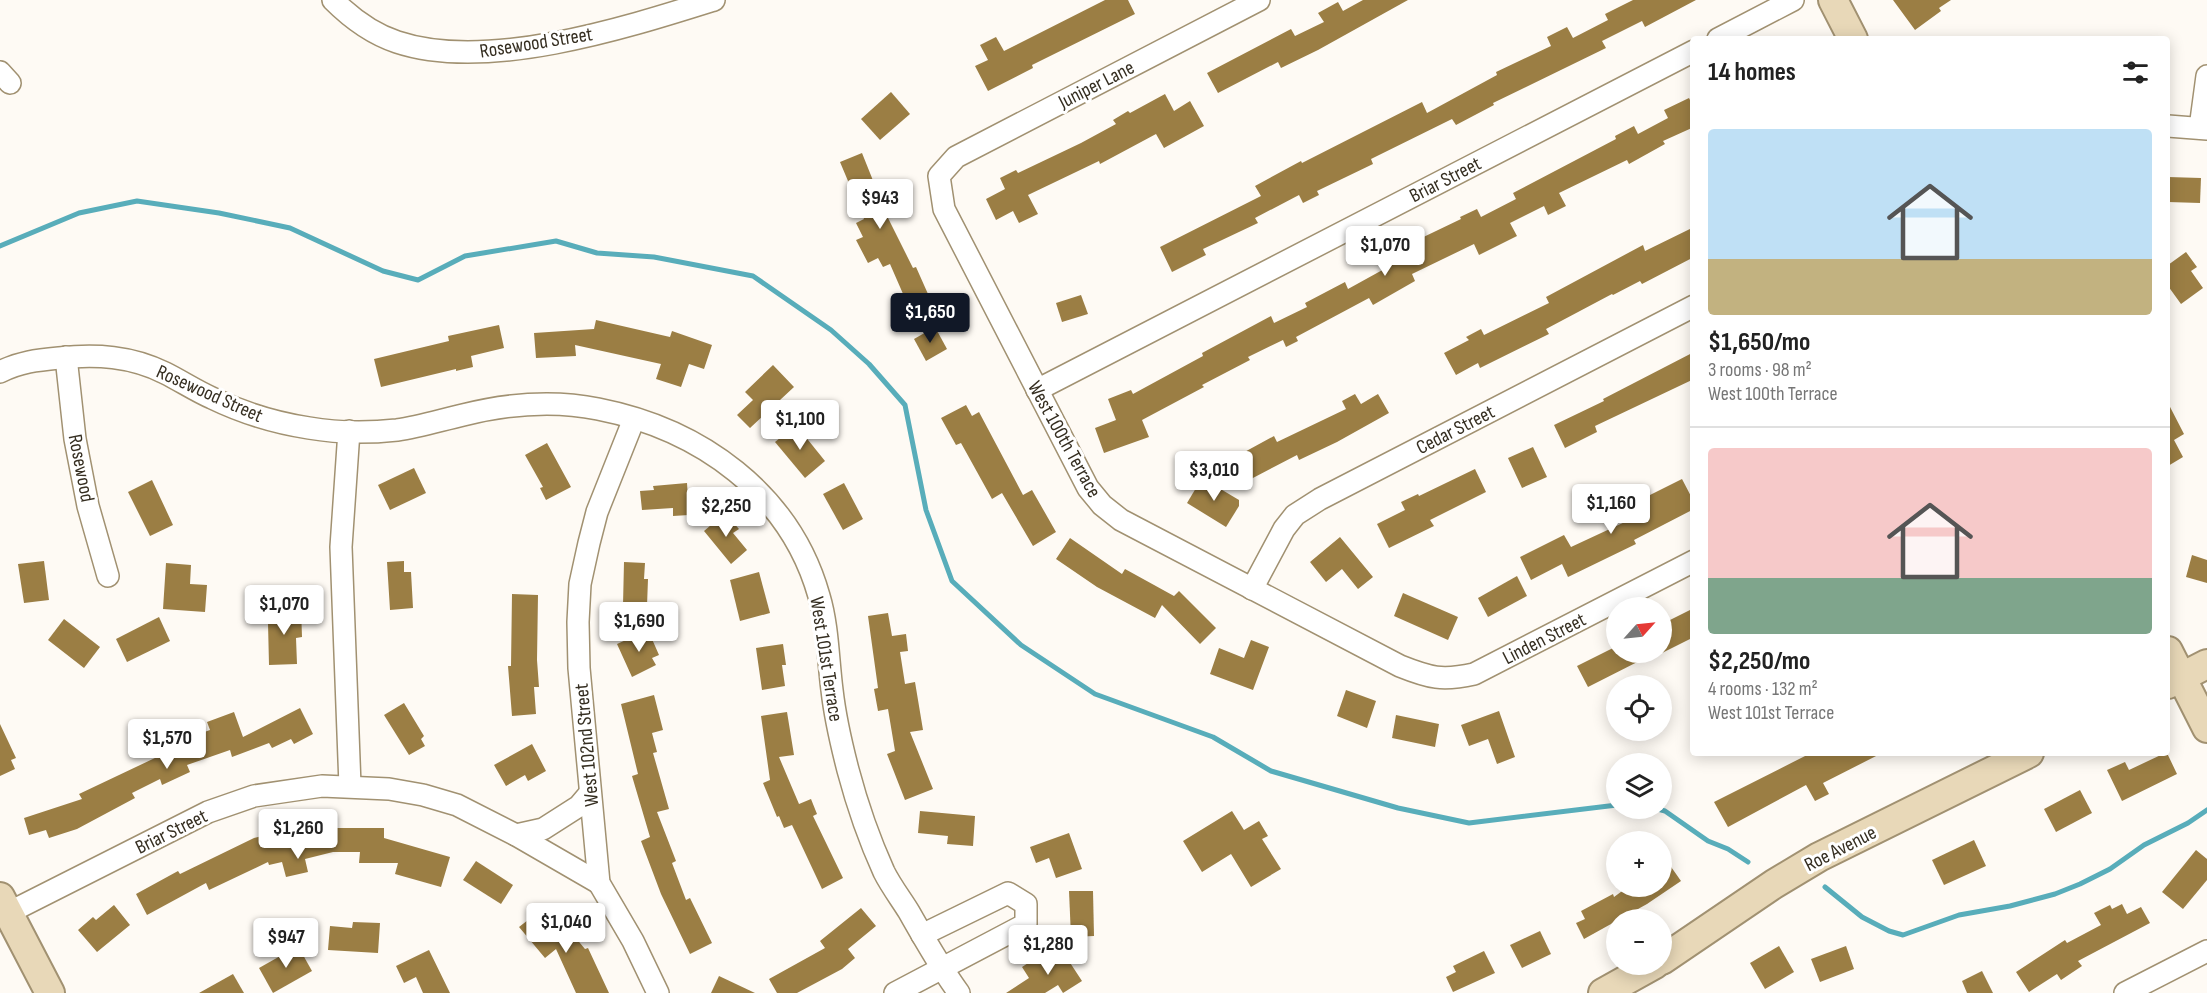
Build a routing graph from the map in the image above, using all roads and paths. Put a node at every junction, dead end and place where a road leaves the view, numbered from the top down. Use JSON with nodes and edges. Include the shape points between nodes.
{"nodes":[{"id":1,"x":333,"y":0,"type":"edge"},
{"id":2,"x":714,"y":0,"type":"edge"},
{"id":3,"x":1259,"y":0,"type":"edge"},
{"id":4,"x":1793,"y":0,"type":"edge"},
{"id":5,"x":1833,"y":0,"type":"edge"},
{"id":6,"x":1724,"y":36,"type":"edge"},
{"id":7,"x":1851,"y":36,"type":"edge"},
{"id":8,"x":1690,"y":53,"type":"edge"},
{"id":9,"x":2207,"y":76,"type":"edge"},
{"id":10,"x":2170,"y":126,"type":"edge"},
{"id":11,"x":2203,"y":129,"type":"edge"},
{"id":12,"x":939,"y":176,"type":"joint"},
{"id":13,"x":1690,"y":308,"type":"edge"},
{"id":14,"x":66,"y":357,"type":"junction"},
{"id":15,"x":0,"y":372,"type":"edge"},
{"id":16,"x":1037,"y":390,"type":"junction"},
{"id":17,"x":634,"y":418,"type":"junction"},
{"id":18,"x":349,"y":431,"type":"junction"},
{"id":19,"x":1690,"y":563,"type":"edge"},
{"id":20,"x":108,"y":576,"type":"dead end"},
{"id":21,"x":1252,"y":590,"type":"junction"},
{"id":22,"x":2170,"y":661,"type":"edge"},
{"id":23,"x":2207,"y":664,"type":"edge"},
{"id":24,"x":1421,"y":675,"type":"joint"},
{"id":25,"x":2174,"y":681,"type":"edge"},
{"id":26,"x":2207,"y":728,"type":"edge"},
{"id":27,"x":2023,"y":756,"type":"edge"},
{"id":28,"x":350,"y":786,"type":"junction"},
{"id":29,"x":590,"y":793,"type":"junction"},
{"id":30,"x":516,"y":835,"type":"junction"},
{"id":31,"x":599,"y":883,"type":"junction"},
{"id":32,"x":4,"y":905,"type":"edge"},
{"id":33,"x":922,"y":935,"type":"junction"},
{"id":34,"x":2207,"y":951,"type":"edge"},
{"id":35,"x":1672,"y":953,"type":"edge"},
{"id":36,"x":942,"y":969,"type":"junction"},
{"id":37,"x":1635,"y":975,"type":"edge"},
{"id":38,"x":50,"y":993,"type":"edge"},
{"id":39,"x":658,"y":993,"type":"edge"},
{"id":40,"x":896,"y":993,"type":"edge"},
{"id":41,"x":959,"y":993,"type":"edge"},
{"id":42,"x":1603,"y":993,"type":"edge"},
{"id":43,"x":2125,"y":993,"type":"edge"}],
"edges":[{"from":1,"to":2,"type":"street","name":"Rosewood Street","via":[[368,28],[398,42],[466,53],[549,43],[611,30]]},
{"from":3,"to":12,"type":"street","name":"Juniper Lane","via":[[956,157]]},
{"from":4,"to":6,"type":"street"},
{"from":5,"to":7,"type":"main road"},
{"from":8,"to":16,"type":"street","name":"Briar Street"},
{"from":9,"to":11,"type":"street"},
{"from":10,"to":11,"type":"street"},
{"from":12,"to":16,"type":"street","name":"West 100th Terrace","via":[[944,209]]},
{"from":13,"to":21,"type":"street","name":"Cedar Street","via":[[1295,515]]},
{"from":14,"to":15,"type":"street","name":"Rosewood Street","via":[[29,361]]},
{"from":14,"to":18,"type":"street","name":"Rosewood Street","via":[[109,356],[134,361],[212,398],[276,422]]},
{"from":14,"to":20,"type":"street","name":"Rosewood","via":[[75,439],[88,506]]},
{"from":16,"to":21,"type":"street","name":"West 100th Terrace","via":[[1088,488],[1102,505],[1121,520]]},
{"from":17,"to":18,"type":"street","name":"Rosewood Street","via":[[580,406],[540,404],[495,408],[398,430]]},
{"from":17,"to":29,"type":"street","name":"West 102nd Street","via":[[597,512],[580,584],[579,668]]},
{"from":17,"to":33,"type":"street","name":"West 101st Terrace","via":[[675,433],[730,466],[769,503],[791,532],[820,597],[837,724],[863,821],[885,873]]},
{"from":18,"to":28,"type":"street","via":[[341,558]]},
{"from":19,"to":24,"type":"street","name":"Linden Street","via":[[1474,674],[1454,679]]},
{"from":21,"to":24,"type":"street","name":"West 100th Terrace"},
{"from":22,"to":25,"type":"main road"},
{"from":23,"to":25,"type":"main road"},
{"from":25,"to":26,"type":"main road"},
{"from":27,"to":35,"type":"main road","name":"Roe Avenue","via":[[1819,857]]},
{"from":28,"to":30,"type":"street","name":"Briar Street","via":[[434,798],[457,805]]},
{"from":28,"to":32,"type":"street","name":"Briar Street","via":[[254,796],[208,812]]},
{"from":29,"to":30,"type":"street","via":[[579,806],[543,830]]},
{"from":29,"to":31,"type":"street","name":"West 102nd Street"},
{"from":30,"to":31,"type":"street","name":"Briar Street"},
{"from":31,"to":39,"type":"street","name":"West 102nd Street"},
{"from":32,"to":38,"type":"main road"},
{"from":33,"to":36,"type":"street","name":"West 101st Terrace"},
{"from":33,"to":36,"type":"street","via":[[1008,893],[1026,904],[1026,924]]},
{"from":34,"to":43,"type":"street"},
{"from":36,"to":40,"type":"street"},
{"from":36,"to":41,"type":"street","name":"West 101st Terrace"},
{"from":37,"to":42,"type":"main road"}]}
